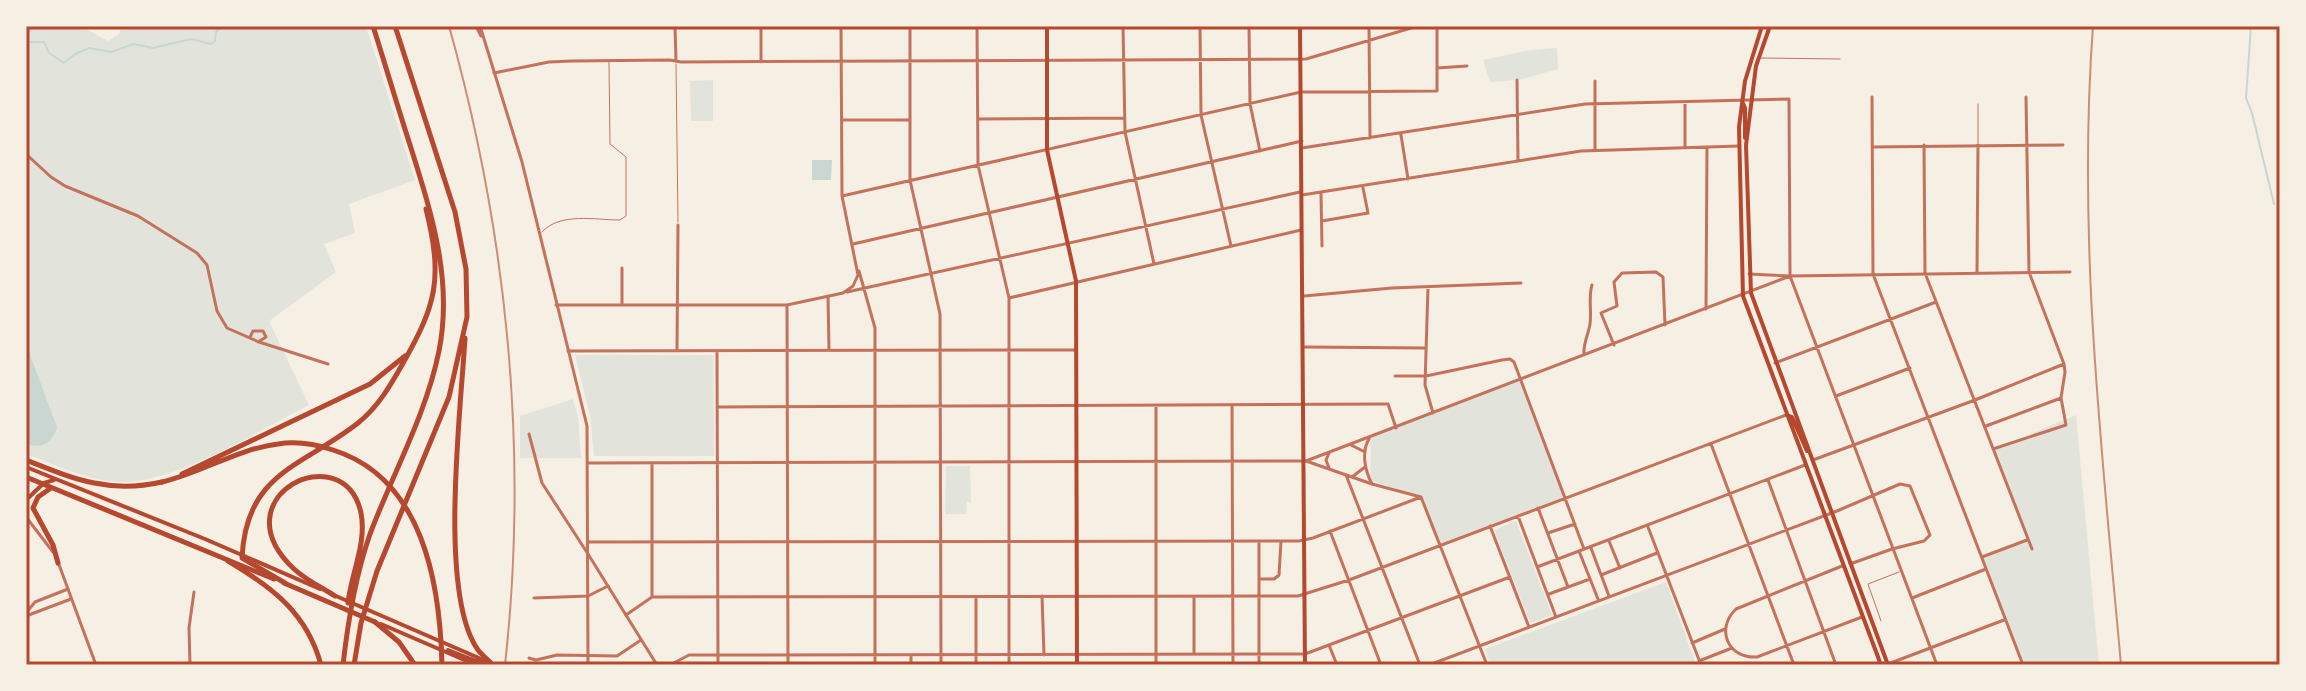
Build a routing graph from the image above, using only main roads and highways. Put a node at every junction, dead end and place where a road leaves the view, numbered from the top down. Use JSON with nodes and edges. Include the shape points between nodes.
{"nodes":[{"id":1,"x":373,"y":26,"type":"edge"},
{"id":2,"x":395,"y":26,"type":"edge"},
{"id":3,"x":1047,"y":26,"type":"edge"},
{"id":4,"x":1300,"y":26,"type":"edge"},
{"id":5,"x":1762,"y":26,"type":"edge"},
{"id":6,"x":1770,"y":26,"type":"edge"},
{"id":7,"x":1743,"y":146,"type":"junction"},
{"id":8,"x":420,"y":176,"type":"junction"},
{"id":9,"x":467,"y":317,"type":"junction"},
{"id":10,"x":409,"y":353,"type":"junction"},
{"id":11,"x":1786,"y":415,"type":"junction"},
{"id":12,"x":1809,"y":452,"type":"junction"},
{"id":13,"x":26,"y":460,"type":"edge"},
{"id":14,"x":26,"y":467,"type":"edge"},
{"id":15,"x":26,"y":477,"type":"edge"},
{"id":16,"x":56,"y":480,"type":"junction"},
{"id":17,"x":162,"y":482,"type":"junction"},
{"id":18,"x":42,"y":484,"type":"junction"},
{"id":19,"x":51,"y":488,"type":"junction"},
{"id":20,"x":26,"y":500,"type":"edge"},
{"id":21,"x":242,"y":556,"type":"junction"},
{"id":22,"x":228,"y":561,"type":"junction"},
{"id":23,"x":58,"y":563,"type":"road end"},
{"id":24,"x":285,"y":583,"type":"junction"},
{"id":25,"x":335,"y":596,"type":"junction"},
{"id":26,"x":375,"y":622,"type":"junction"},
{"id":27,"x":1866,"y":627,"type":"junction"},
{"id":28,"x":345,"y":651,"type":"junction"},
{"id":29,"x":473,"y":664,"type":"edge"},
{"id":30,"x":491,"y":664,"type":"edge"},
{"id":31,"x":1888,"y":664,"type":"edge"},
{"id":32,"x":321,"y":665,"type":"edge"},
{"id":33,"x":343,"y":665,"type":"edge"},
{"id":34,"x":356,"y":665,"type":"edge"},
{"id":35,"x":415,"y":665,"type":"edge"},
{"id":36,"x":442,"y":665,"type":"edge"},
{"id":37,"x":1077,"y":665,"type":"edge"},
{"id":38,"x":1305,"y":665,"type":"edge"},
{"id":39,"x":1881,"y":665,"type":"edge"}],
"edges":[{"from":1,"to":8,"type":"highway"},
{"from":2,"to":9,"type":"highway","via":[[455,212],[466,269]]},
{"from":3,"to":37,"type":"main road","via":[[1047,150],[1076,281]]},
{"from":4,"to":38,"type":"main road"},
{"from":5,"to":7,"type":"main road","via":[[1742,101]]},
{"from":6,"to":7,"type":"main road","via":[[1758,58]]},
{"from":7,"to":11,"type":"main road","via":[[1743,296]]},
{"from":7,"to":12,"type":"main road","via":[[1751,293]]},
{"from":8,"to":10,"type":"highway","via":[[436,286],[425,325]]},
{"from":8,"to":28,"type":"highway","via":[[439,244],[442,330],[426,398],[366,546]]},
{"from":9,"to":30,"type":"highway","via":[[455,554],[471,637]]},
{"from":9,"to":34,"type":"highway","via":[[449,397],[384,553],[360,629]]},
{"from":10,"to":17,"type":"highway","via":[[370,384]]},
{"from":10,"to":21,"type":"highway","via":[[371,411],[268,485],[250,513]]},
{"from":11,"to":12,"type":"main road","via":[[1792,417]]},
{"from":11,"to":27,"type":"main road"},
{"from":12,"to":31,"type":"main road"},
{"from":13,"to":17,"type":"highway","via":[[94,484]]},
{"from":14,"to":16,"type":"main road"},
{"from":15,"to":18,"type":"highway"},
{"from":16,"to":18,"type":"main road"},
{"from":16,"to":21,"type":"main road"},
{"from":17,"to":36,"type":"highway","via":[[271,445],[315,445],[353,458],[380,476],[415,522],[432,572]]},
{"from":18,"to":19,"type":"highway"},
{"from":18,"to":20,"type":"main road"},
{"from":19,"to":22,"type":"highway"},
{"from":19,"to":23,"type":"highway","via":[[33,508]]},
{"from":21,"to":24,"type":"highway"},
{"from":21,"to":25,"type":"main road"},
{"from":22,"to":24,"type":"highway"},
{"from":22,"to":32,"type":"highway","via":[[287,602],[312,639]]},
{"from":24,"to":26,"type":"highway"},
{"from":25,"to":28,"type":"highway","via":[[294,570],[271,534],[269,518],[276,499],[304,478],[341,483],[361,514]]},
{"from":25,"to":30,"type":"main road"},
{"from":26,"to":29,"type":"main road"},
{"from":26,"to":35,"type":"highway"},
{"from":27,"to":31,"type":"main road"},
{"from":27,"to":39,"type":"main road"},
{"from":28,"to":33,"type":"highway"},
{"from":29,"to":30,"type":"main road"}]}
